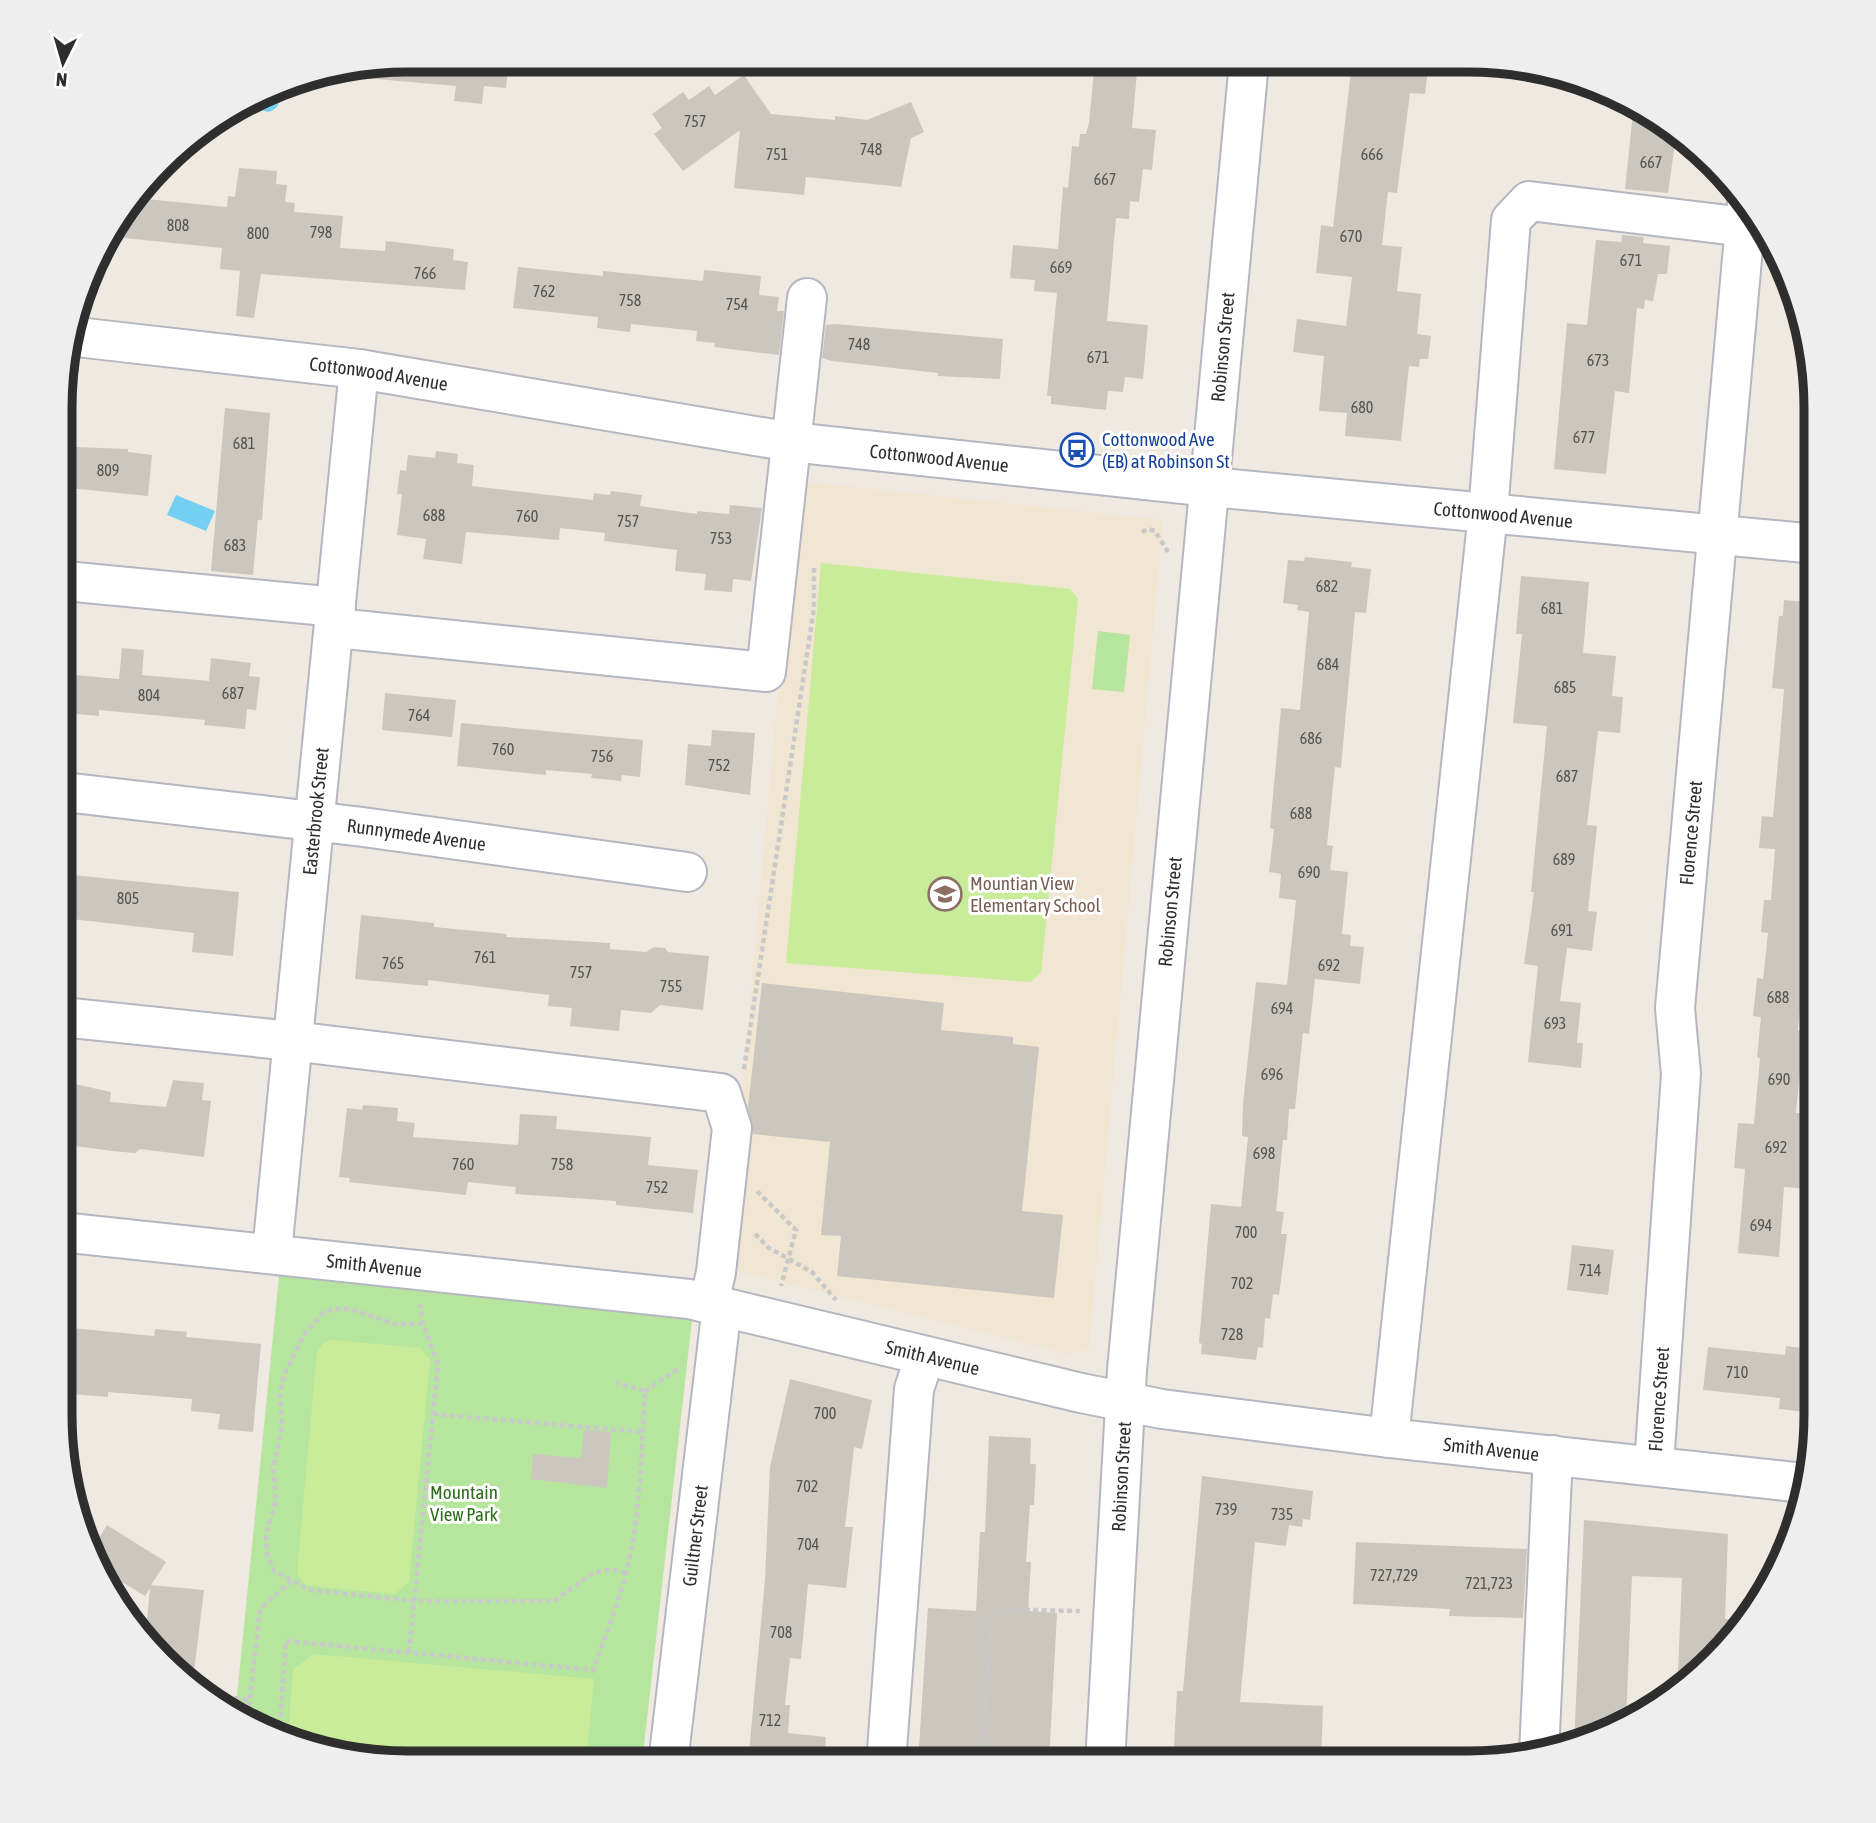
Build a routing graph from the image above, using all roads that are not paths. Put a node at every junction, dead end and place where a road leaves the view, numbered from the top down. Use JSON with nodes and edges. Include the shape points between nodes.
{"nodes":[{"id":1,"x":1248,"y":72,"type":"edge"},
{"id":2,"x":1743,"y":214,"type":"edge"},
{"id":3,"x":1746,"y":218,"type":"edge"},
{"id":4,"x":807,"y":298,"type":"dead end"},
{"id":5,"x":79,"y":337,"type":"edge"},
{"id":6,"x":359,"y":369,"type":"junction"},
{"id":7,"x":791,"y":442,"type":"junction"},
{"id":8,"x":1211,"y":487,"type":"junction"},
{"id":9,"x":1488,"y":513,"type":"junction"},
{"id":10,"x":1716,"y":535,"type":"junction"},
{"id":11,"x":1804,"y":543,"type":"edge"},
{"id":12,"x":72,"y":581,"type":"edge"},
{"id":13,"x":336,"y":618,"type":"junction"},
{"id":14,"x":72,"y":793,"type":"edge"},
{"id":15,"x":316,"y":821,"type":"junction"},
{"id":16,"x":687,"y":872,"type":"dead end"},
{"id":17,"x":72,"y":1018,"type":"edge"},
{"id":18,"x":292,"y":1041,"type":"junction"},
{"id":19,"x":72,"y":1233,"type":"edge"},
{"id":20,"x":272,"y":1252,"type":"junction"},
{"id":21,"x":716,"y":1305,"type":"junction"},
{"id":22,"x":925,"y":1356,"type":"junction"},
{"id":23,"x":1125,"y":1402,"type":"junction"},
{"id":24,"x":1389,"y":1438,"type":"junction"},
{"id":25,"x":1553,"y":1455,"type":"junction"},
{"id":26,"x":1654,"y":1465,"type":"junction"},
{"id":27,"x":1796,"y":1491,"type":"edge"},
{"id":28,"x":1539,"y":1744,"type":"edge"},
{"id":29,"x":669,"y":1751,"type":"edge"},
{"id":30,"x":887,"y":1751,"type":"edge"},
{"id":31,"x":1106,"y":1751,"type":"edge"}],
"edges":[{"from":1,"to":8,"type":"street","name":"Robinson Street"},
{"from":2,"to":9,"type":"street","via":[[1529,201],[1511,220]]},
{"from":3,"to":10,"type":"street","name":"Florence Street"},
{"from":4,"to":7,"type":"street"},
{"from":5,"to":6,"type":"street","name":"Cottonwood Avenue"},
{"from":6,"to":7,"type":"street","name":"Cottonwood Avenue"},
{"from":6,"to":13,"type":"street","name":"Easterbrook Street"},
{"from":7,"to":8,"type":"street","name":"Cottonwood Avenue"},
{"from":7,"to":13,"type":"street","via":[[765,672]]},
{"from":8,"to":9,"type":"street","name":"Cottonwood Avenue"},
{"from":8,"to":23,"type":"street","name":"Robinson Street","via":[[1161,980]]},
{"from":9,"to":10,"type":"street","name":"Cottonwood Avenue"},
{"from":9,"to":24,"type":"street"},
{"from":10,"to":11,"type":"street","name":"Cottonwood Avenue"},
{"from":10,"to":26,"type":"street","name":"Florence Street","via":[[1675,1008],[1681,1074]]},
{"from":12,"to":13,"type":"street"},
{"from":13,"to":15,"type":"street","name":"Easterbrook Street"},
{"from":14,"to":15,"type":"street","name":"Runnymede Avenue"},
{"from":15,"to":16,"type":"street","name":"Runnymede Avenue"},
{"from":15,"to":18,"type":"street","name":"Easterbrook Street"},
{"from":17,"to":18,"type":"street"},
{"from":18,"to":20,"type":"street","name":"Easterbrook Street"},
{"from":18,"to":21,"type":"street","name":"Guiltner Street","via":[[721,1093],[732,1128]]},
{"from":19,"to":20,"type":"street","name":"Smith Avenue"},
{"from":20,"to":21,"type":"street","name":"Smith Avenue"},
{"from":21,"to":22,"type":"street","name":"Smith Avenue"},
{"from":21,"to":29,"type":"street","name":"Guiltner Street"},
{"from":22,"to":23,"type":"street","name":"Smith Avenue"},
{"from":22,"to":30,"type":"street","via":[[914,1390]]},
{"from":23,"to":24,"type":"street","name":"Smith Avenue"},
{"from":23,"to":31,"type":"street","name":"Robinson Street"},
{"from":24,"to":25,"type":"street","name":"Smith Avenue"},
{"from":25,"to":26,"type":"street","name":"Smith Avenue"},
{"from":25,"to":28,"type":"street"},
{"from":26,"to":27,"type":"street","name":"Smith Avenue"}]}
